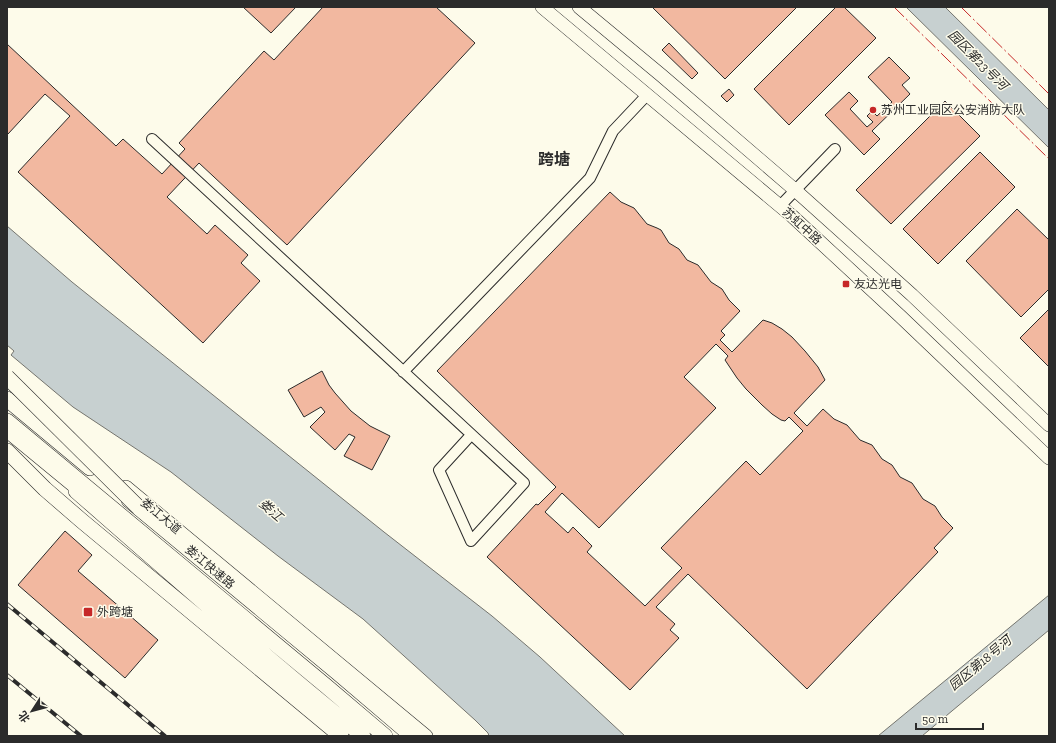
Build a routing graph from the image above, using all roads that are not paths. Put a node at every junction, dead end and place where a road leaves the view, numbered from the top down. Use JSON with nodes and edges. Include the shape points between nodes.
{"nodes":[{"id":1,"x":542,"y":7,"type":"edge"},
{"id":2,"x":579,"y":7,"type":"edge"},
{"id":3,"x":647,"y":95,"type":"junction"},
{"id":4,"x":152,"y":139,"type":"dead end"},
{"id":5,"x":835,"y":149,"type":"dead end"},
{"id":6,"x":795,"y":190,"type":"junction"},
{"id":7,"x":780,"y":206,"type":"junction"},
{"id":8,"x":404,"y":372,"type":"junction"},
{"id":9,"x":7,"y":377,"type":"edge"},
{"id":10,"x":7,"y":387,"type":"edge"},
{"id":11,"x":7,"y":399,"type":"edge"},
{"id":12,"x":7,"y":421,"type":"edge"},
{"id":13,"x":1049,"y":425,"type":"edge"},
{"id":14,"x":7,"y":431,"type":"edge"},
{"id":15,"x":471,"y":434,"type":"junction"},
{"id":16,"x":25,"y":446,"type":"junction"},
{"id":17,"x":7,"y":451,"type":"edge"},
{"id":18,"x":1049,"y":458,"type":"edge"},
{"id":19,"x":139,"y":508,"type":"junction"},
{"id":20,"x":340,"y":736,"type":"edge"},
{"id":21,"x":363,"y":736,"type":"edge"},
{"id":22,"x":374,"y":736,"type":"edge"},
{"id":23,"x":385,"y":736,"type":"edge"},
{"id":24,"x":412,"y":736,"type":"edge"},
{"id":25,"x":426,"y":736,"type":"edge"}],
"edges":[{"from":1,"to":3,"type":"main road","name":"苏虹中路"},
{"from":2,"to":6,"type":"main road","name":"苏虹中路"},
{"from":3,"to":7,"type":"main road","name":"苏虹中路"},
{"from":3,"to":8,"type":"lane","via":[[612,131],[590,178]]},
{"from":4,"to":8,"type":"lane"},
{"from":5,"to":6,"type":"lane"},
{"from":6,"to":7,"type":"lane"},
{"from":6,"to":13,"type":"main road","name":"苏虹中路"},
{"from":7,"to":18,"type":"main road","name":"苏虹中路"},
{"from":8,"to":15,"type":"lane"},
{"from":9,"to":19,"type":"highway","bridge":true},
{"from":10,"to":25,"type":"main road","name":"娄江大道"},
{"from":11,"to":19,"type":"highway","name":"娄江快速路","bridge":true},
{"from":12,"to":23,"type":"highway","name":"娄江快速路"},
{"from":14,"to":16,"type":"main road"},
{"from":15,"to":15,"type":"lane","via":[[439,470],[471,541],[524,483]]},
{"from":16,"to":21,"type":"highway","via":[[315,698]]},
{"from":16,"to":22,"type":"main road"},
{"from":17,"to":20,"type":"highway","via":[[45,489]]},
{"from":19,"to":24,"type":"highway","name":"娄江快速路"}]}
